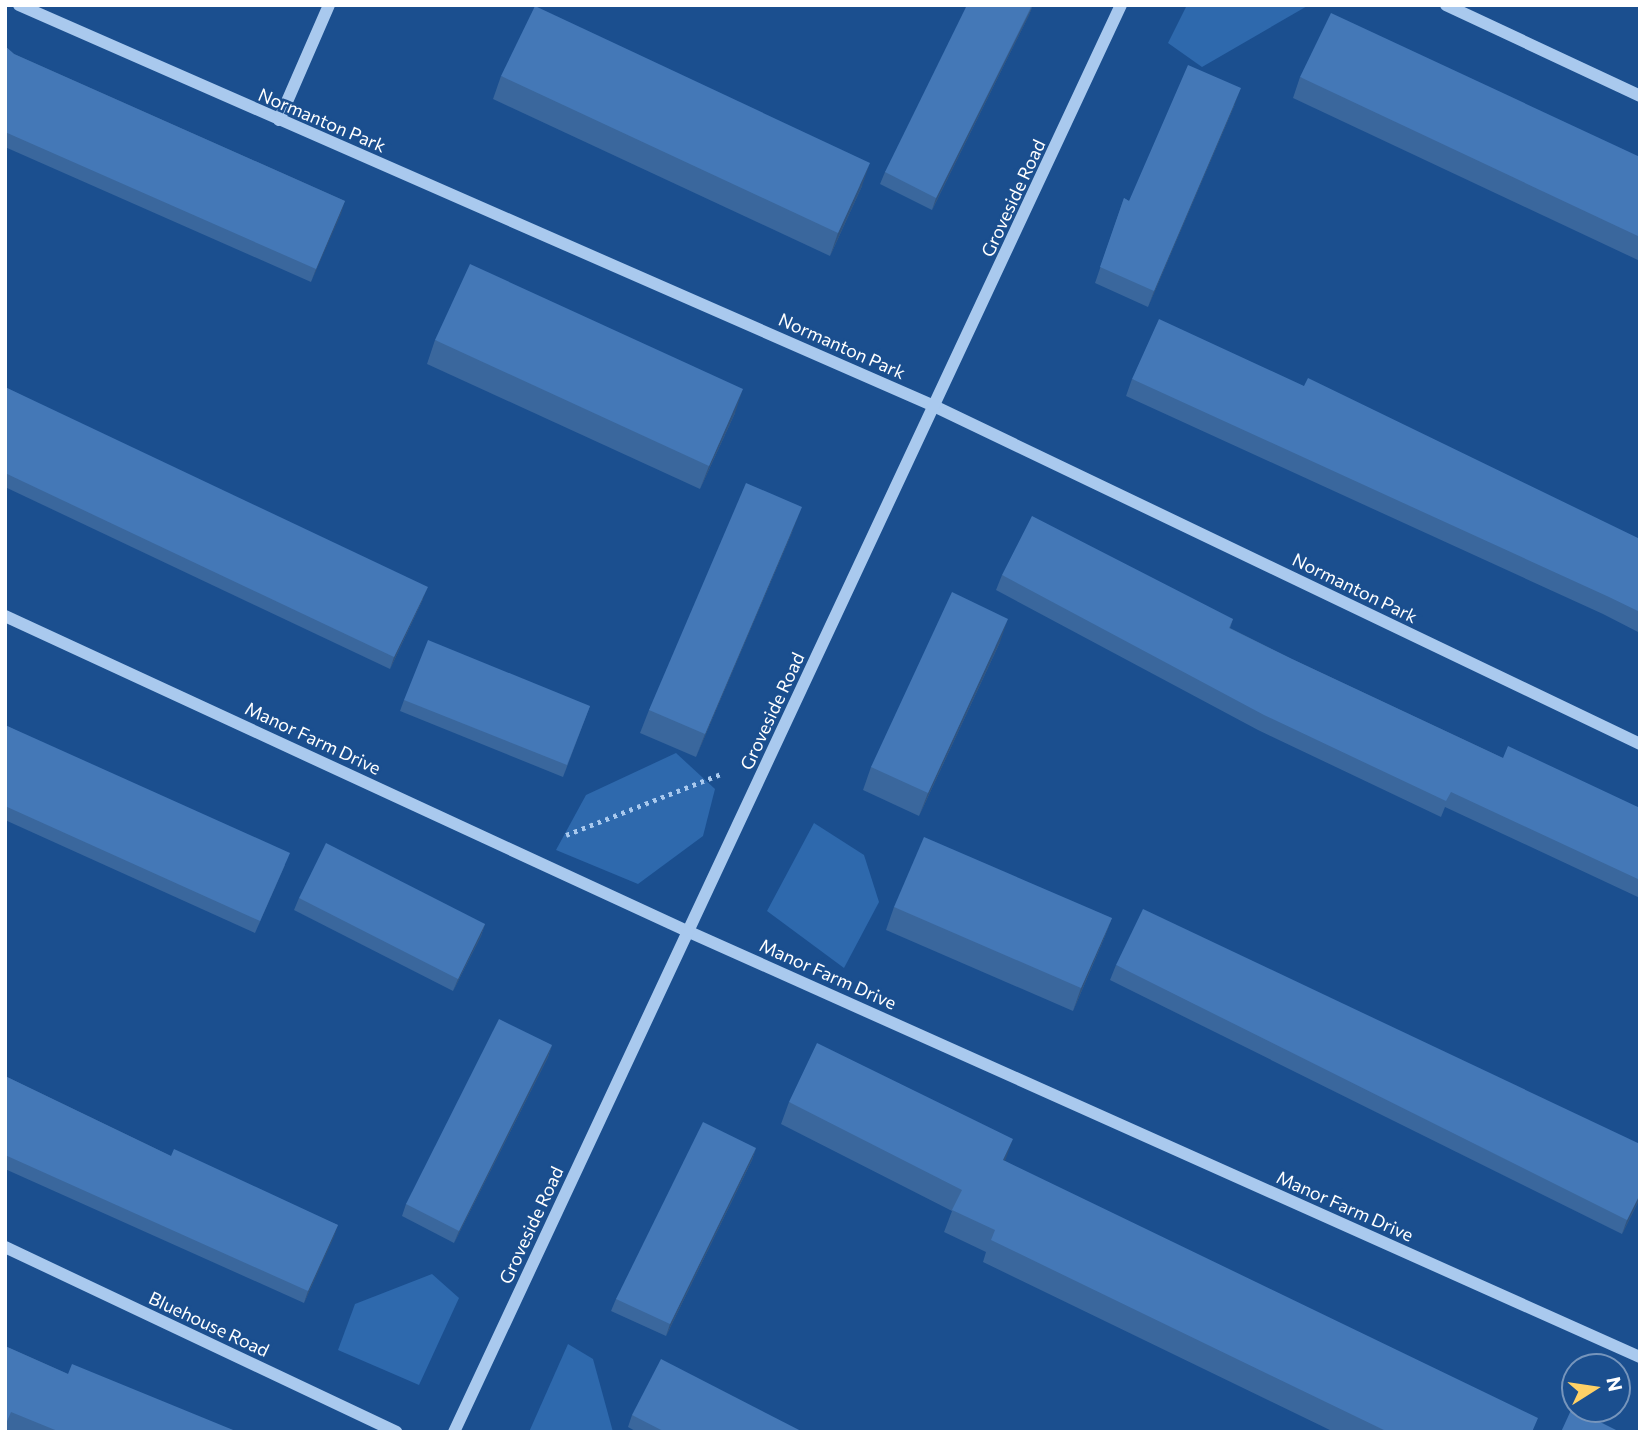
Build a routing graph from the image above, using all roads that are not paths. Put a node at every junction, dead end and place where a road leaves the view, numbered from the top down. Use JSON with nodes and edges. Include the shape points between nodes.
{"nodes":[{"id":1,"x":19,"y":5,"type":"edge"},
{"id":2,"x":329,"y":5,"type":"edge"},
{"id":3,"x":1121,"y":5,"type":"edge"},
{"id":4,"x":1446,"y":5,"type":"edge"},
{"id":5,"x":1640,"y":96,"type":"edge"},
{"id":6,"x":279,"y":120,"type":"junction"},
{"id":7,"x":936,"y":407,"type":"junction"},
{"id":8,"x":5,"y":615,"type":"edge"},
{"id":9,"x":1640,"y":744,"type":"edge"},
{"id":10,"x":687,"y":931,"type":"junction"},
{"id":11,"x":5,"y":1247,"type":"edge"},
{"id":12,"x":1640,"y":1357,"type":"edge"},
{"id":13,"x":397,"y":1432,"type":"edge"},
{"id":14,"x":454,"y":1432,"type":"edge"}],
"edges":[{"from":1,"to":6,"type":"street","name":"Normanton Park"},
{"from":2,"to":6,"type":"street"},
{"from":3,"to":7,"type":"street","name":"Groveside Road"},
{"from":4,"to":5,"type":"street"},
{"from":6,"to":7,"type":"street","name":"Normanton Park"},
{"from":7,"to":9,"type":"street","name":"Normanton Park"},
{"from":7,"to":10,"type":"street","name":"Groveside Road"},
{"from":8,"to":10,"type":"street","name":"Manor Farm Drive"},
{"from":10,"to":12,"type":"street","name":"Manor Farm Drive"},
{"from":10,"to":14,"type":"street","name":"Groveside Road"},
{"from":11,"to":13,"type":"street","name":"Bluehouse Road"}]}
